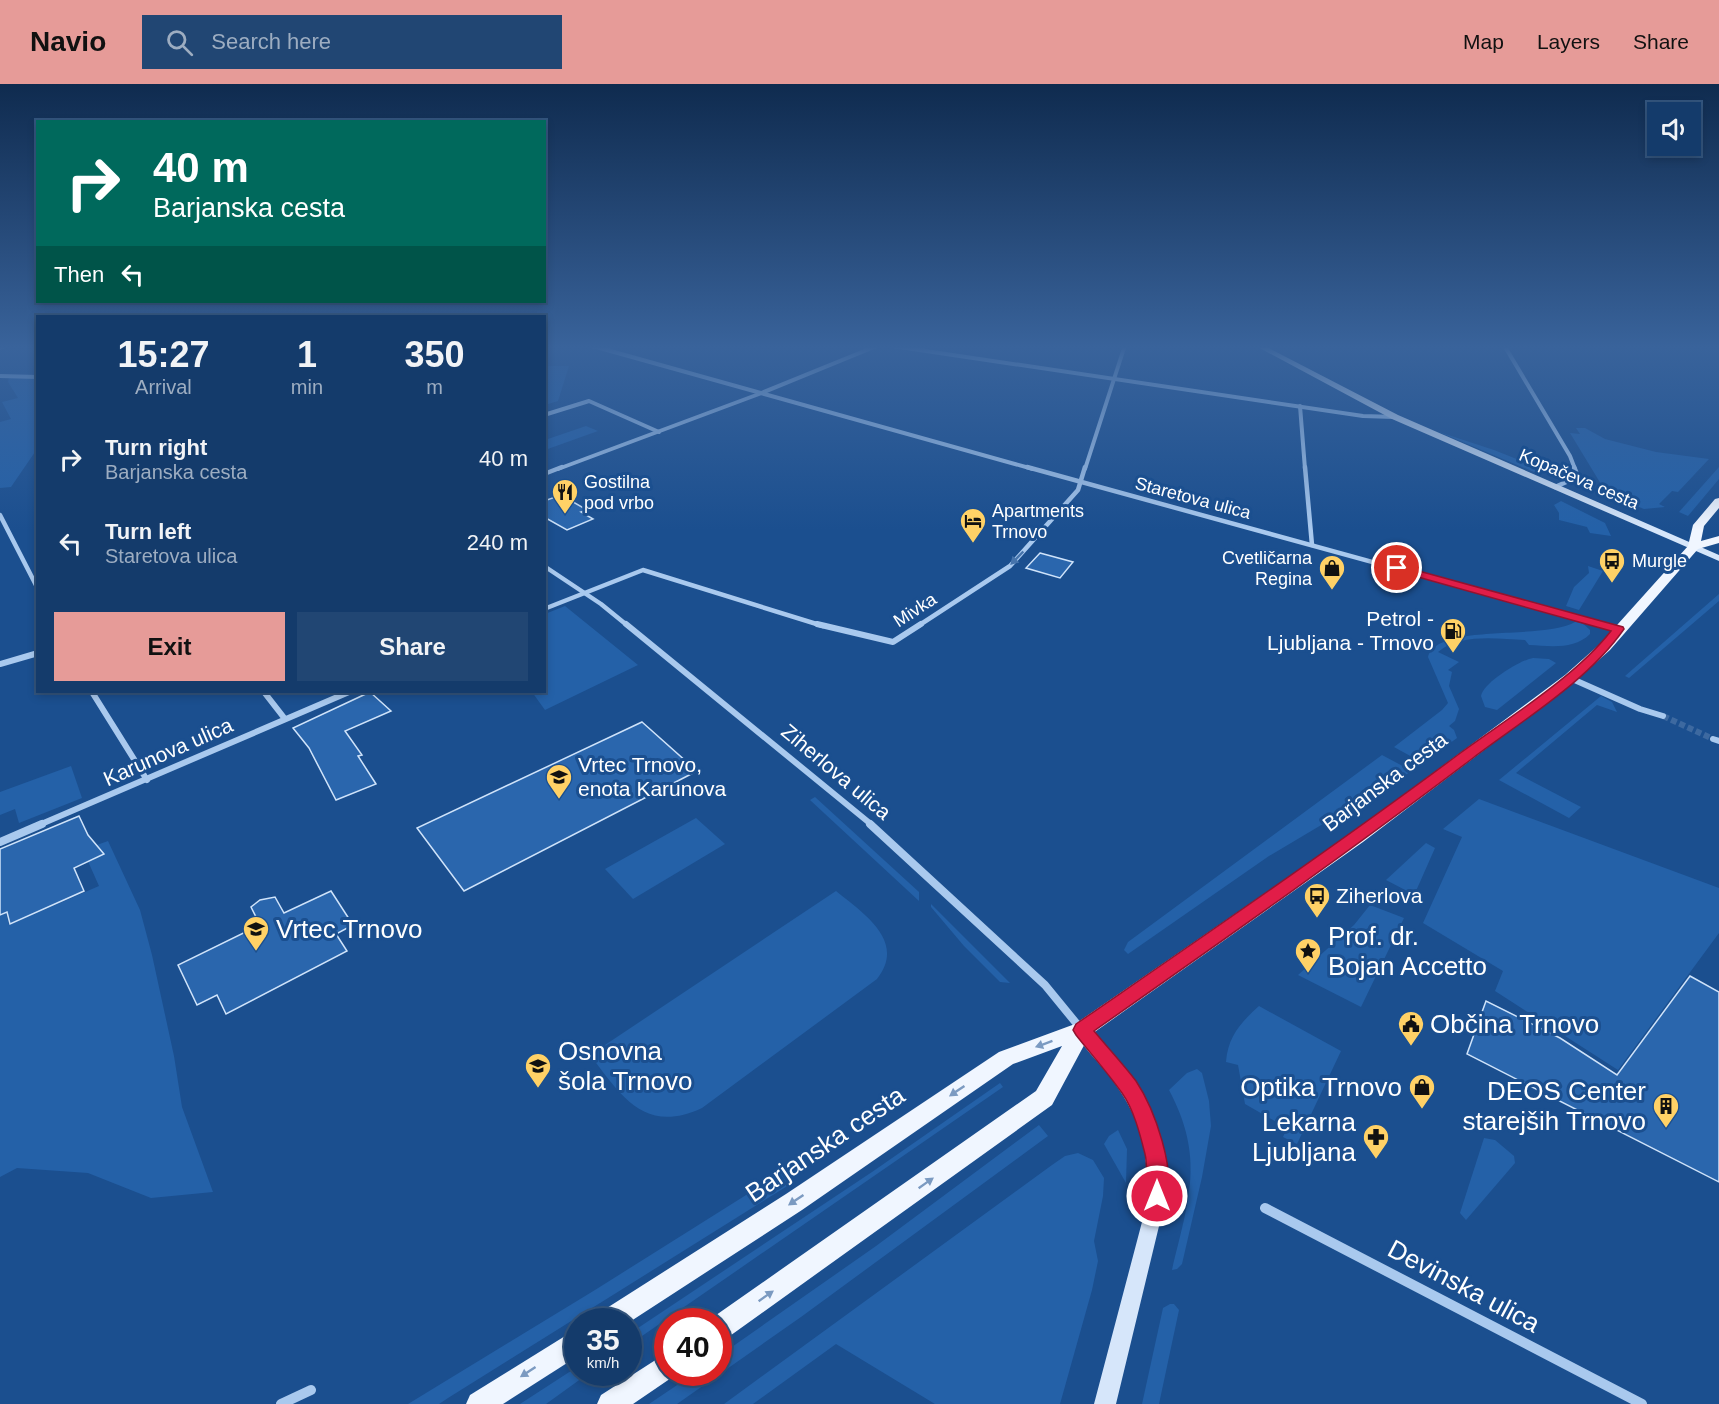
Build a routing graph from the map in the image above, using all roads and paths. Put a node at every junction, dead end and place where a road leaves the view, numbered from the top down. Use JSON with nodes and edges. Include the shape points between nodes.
{"nodes":[{"id":1,"x":1300,"y":406,"type":"edge"},
{"id":2,"x":571,"y":407,"type":"edge"},
{"id":3,"x":602,"y":407,"type":"edge"},
{"id":4,"x":726,"y":407,"type":"edge"},
{"id":5,"x":805,"y":407,"type":"edge"},
{"id":6,"x":1106,"y":407,"type":"edge"},
{"id":7,"x":1304,"y":407,"type":"edge"},
{"id":8,"x":1375,"y":407,"type":"edge"},
{"id":9,"x":1541,"y":407,"type":"edge"},
{"id":10,"x":546,"y":414,"type":"edge"},
{"id":11,"x":1395,"y":417,"type":"junction"},
{"id":12,"x":659,"y":432,"type":"junction"},
{"id":13,"x":546,"y":473,"type":"edge"},
{"id":14,"x":1082,"y":482,"type":"junction"},
{"id":15,"x":1555,"y":487,"type":"junction"},
{"id":16,"x":1719,"y":501,"type":"edge"},
{"id":17,"x":0,"y":514,"type":"edge"},
{"id":18,"x":1719,"y":539,"type":"edge"},
{"id":19,"x":1312,"y":545,"type":"junction"},
{"id":20,"x":1694,"y":547,"type":"junction"},
{"id":21,"x":1719,"y":558,"type":"edge"},
{"id":22,"x":546,"y":567,"type":"edge"},
{"id":23,"x":36,"y":585,"type":"edge"},
{"id":24,"x":584,"y":592,"type":"junction"},
{"id":25,"x":546,"y":608,"type":"edge"},
{"id":26,"x":1618,"y":629,"type":"junction"},
{"id":27,"x":36,"y":654,"type":"edge"},
{"id":28,"x":0,"y":664,"type":"edge"},
{"id":29,"x":1570,"y":678,"type":"junction"},
{"id":30,"x":93,"y":693,"type":"edge"},
{"id":31,"x":265,"y":693,"type":"edge"},
{"id":32,"x":347,"y":693,"type":"edge"},
{"id":33,"x":1663,"y":716,"type":"tunnel mouth"},
{"id":34,"x":285,"y":719,"type":"junction"},
{"id":35,"x":147,"y":780,"type":"junction"},
{"id":36,"x":0,"y":842,"type":"edge"},
{"id":37,"x":1082,"y":1030,"type":"junction"},
{"id":38,"x":1265,"y":1208,"type":"dead end"},
{"id":39,"x":630,"y":1308,"type":"edge"},
{"id":40,"x":732,"y":1319,"type":"edge"},
{"id":41,"x":564,"y":1350,"type":"edge"},
{"id":42,"x":654,"y":1374,"type":"edge"},
{"id":43,"x":310,"y":1390,"type":"dead end"},
{"id":44,"x":280,"y":1404,"type":"edge"},
{"id":45,"x":479,"y":1404,"type":"edge"},
{"id":46,"x":610,"y":1404,"type":"edge"},
{"id":47,"x":1105,"y":1404,"type":"edge"},
{"id":48,"x":1641,"y":1404,"type":"edge"}],
"edges":[{"from":1,"to":19,"type":"street"},
{"from":2,"to":10,"type":"street"},
{"from":3,"to":12,"type":"street"},
{"from":4,"to":12,"type":"street"},
{"from":5,"to":14,"type":"street","name":"Staretova ulica"},
{"from":6,"to":14,"type":"street","name":"Mivka"},
{"from":7,"to":11,"type":"street"},
{"from":8,"to":11,"type":"main road","name":"Kopačeva cesta"},
{"from":9,"to":15,"type":"street","via":[[1577,474]]},
{"from":11,"to":15,"type":"main road","name":"Kopačeva cesta"},
{"from":12,"to":13,"type":"street"},
{"from":14,"to":19,"type":"street","name":"Staretova ulica"},
{"from":14,"to":24,"type":"street","name":"Mivka","one_way":true,"via":[[1010,566],[893,642],[808,622],[643,570]]},
{"from":15,"to":20,"type":"main road","name":"Kopačeva cesta"},
{"from":16,"to":20,"type":"main road","name":"Barjanska cesta","via":[[1699,525]]},
{"from":17,"to":23,"type":"street"},
{"from":18,"to":20,"type":"main road","name":"Barjanska cesta"},
{"from":19,"to":26,"type":"street","name":"Staretova ulica"},
{"from":20,"to":21,"type":"main road","name":"Kopačeva cesta"},
{"from":20,"to":26,"type":"main road","name":"Barjanska cesta"},
{"from":22,"to":24,"type":"street","name":"Ziherlova ulica"},
{"from":24,"to":25,"type":"street"},
{"from":24,"to":37,"type":"street","name":"Ziherlova ulica","via":[[894,844],[1045,985]]},
{"from":26,"to":29,"type":"main road","name":"Barjanska cesta","via":[[1605,647]]},
{"from":27,"to":28,"type":"street"},
{"from":29,"to":33,"type":"street"},
{"from":29,"to":37,"type":"main road","name":"Barjanska cesta","via":[[1357,838]]},
{"from":30,"to":35,"type":"street"},
{"from":31,"to":34,"type":"street"},
{"from":32,"to":34,"type":"street","name":"Karunova ulica"},
{"from":34,"to":35,"type":"street","name":"Karunova ulica"},
{"from":35,"to":36,"type":"street","name":"Karunova ulica"},
{"from":37,"to":39,"type":"main road","name":"Barjanska cesta","one_way":true,"via":[[1006,1058]]},
{"from":40,"to":37,"type":"main road","name":"Barjanska cesta","one_way":true,"via":[[1044,1098]]},
{"from":37,"to":47,"type":"main road","via":[[1130,1089],[1152,1139],[1158,1173],[1157,1196]]},
{"from":38,"to":48,"type":"street","name":"Devinska ulica"},
{"from":41,"to":45,"type":"main road","one_way":true},
{"from":42,"to":46,"type":"main road"},
{"from":43,"to":44,"type":"street"}]}
